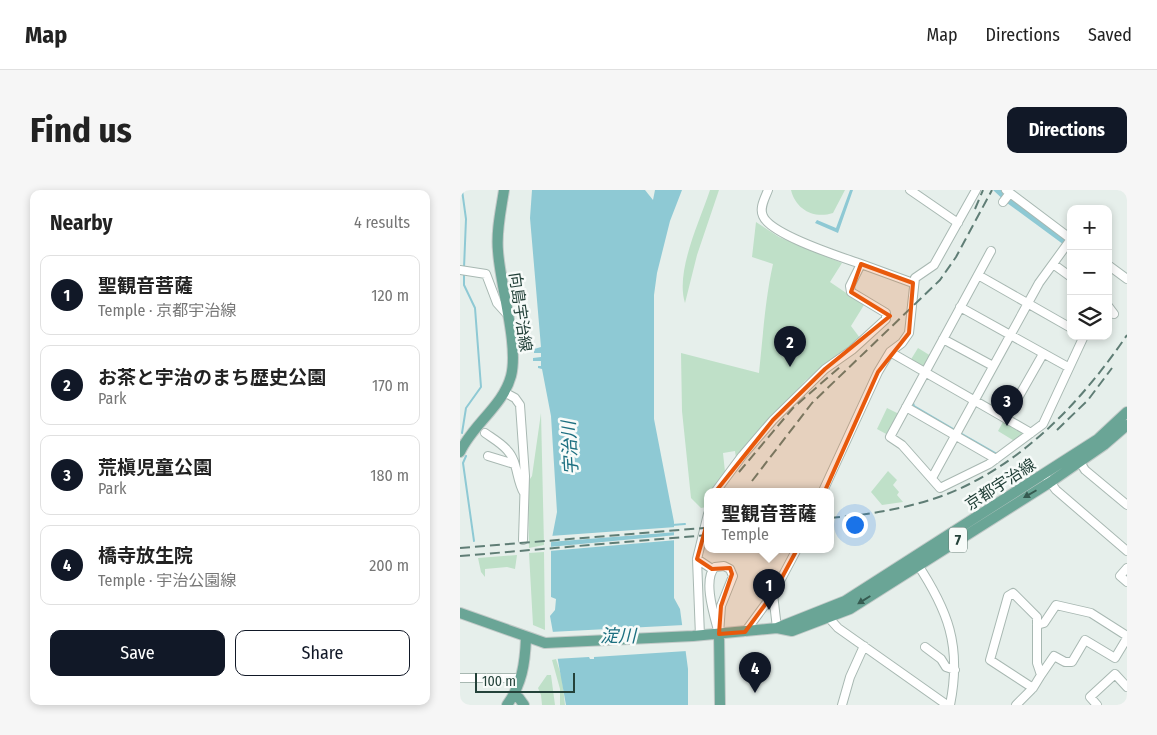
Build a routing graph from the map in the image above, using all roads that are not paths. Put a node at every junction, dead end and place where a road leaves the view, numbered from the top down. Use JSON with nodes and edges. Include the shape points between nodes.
{"nodes":[{"id":1,"x":504,"y":190,"type":"edge"},
{"id":2,"x":768,"y":190,"type":"edge"},
{"id":3,"x":910,"y":190,"type":"edge"},
{"id":4,"x":976,"y":190,"type":"edge"},
{"id":5,"x":1006,"y":196,"type":"edge"},
{"id":6,"x":958,"y":223,"type":"junction"},
{"id":7,"x":1067,"y":240,"type":"edge"},
{"id":8,"x":1067,"y":244,"type":"edge"},
{"id":9,"x":991,"y":251,"type":"dead end"},
{"id":10,"x":861,"y":264,"type":"junction"},
{"id":11,"x":1053,"y":264,"type":"junction"},
{"id":12,"x":1112,"y":268,"type":"edge"},
{"id":13,"x":460,"y":270,"type":"edge"},
{"id":14,"x":978,"y":275,"type":"junction"},
{"id":15,"x":1067,"y":275,"type":"edge"},
{"id":16,"x":1127,"y":279,"type":"edge"},
{"id":17,"x":913,"y":283,"type":"junction"},
{"id":18,"x":1027,"y":304,"type":"junction"},
{"id":19,"x":960,"y":307,"type":"junction"},
{"id":20,"x":1112,"y":311,"type":"edge"},
{"id":21,"x":506,"y":313,"type":"junction"},
{"id":22,"x":1114,"y":314,"type":"dead end"},
{"id":23,"x":1067,"y":326,"type":"edge"},
{"id":24,"x":1010,"y":335,"type":"junction"},
{"id":25,"x":943,"y":338,"type":"junction"},
{"id":26,"x":1082,"y":340,"type":"edge"},
{"id":27,"x":890,"y":352,"type":"junction"},
{"id":28,"x":1043,"y":354,"type":"junction"},
{"id":29,"x":993,"y":366,"type":"junction"},
{"id":30,"x":1068,"y":367,"type":"junction"},
{"id":31,"x":925,"y":372,"type":"junction"},
{"id":32,"x":504,"y":392,"type":"junction"},
{"id":33,"x":974,"y":401,"type":"junction"},
{"id":34,"x":906,"y":407,"type":"junction"},
{"id":35,"x":1127,"y":412,"type":"edge"},
{"id":36,"x":1006,"y":419,"type":"junction"},
{"id":37,"x":1127,"y":425,"type":"edge"},
{"id":38,"x":485,"y":433,"type":"dead end"},
{"id":39,"x":1031,"y":434,"type":"junction"},
{"id":40,"x":955,"y":435,"type":"junction"},
{"id":41,"x":460,"y":452,"type":"edge"},
{"id":42,"x":488,"y":456,"type":"dead end"},
{"id":43,"x":996,"y":460,"type":"junction"},
{"id":44,"x":1080,"y":462,"type":"junction"},
{"id":45,"x":514,"y":464,"type":"junction"},
{"id":46,"x":932,"y":478,"type":"junction"},
{"id":47,"x":1046,"y":478,"type":"junction"},
{"id":48,"x":718,"y":488,"type":"edge"},
{"id":49,"x":825,"y":488,"type":"edge"},
{"id":50,"x":525,"y":494,"type":"junction"},
{"id":51,"x":1127,"y":505,"type":"edge"},
{"id":52,"x":704,"y":530,"type":"edge"},
{"id":53,"x":524,"y":540,"type":"dead end"},
{"id":54,"x":1127,"y":551,"type":"edge"},
{"id":55,"x":795,"y":553,"type":"edge"},
{"id":56,"x":697,"y":559,"type":"junction"},
{"id":57,"x":916,"y":562,"type":"junction"},
{"id":58,"x":1127,"y":568,"type":"edge"},
{"id":59,"x":712,"y":569,"type":"junction"},
{"id":60,"x":1127,"y":582,"type":"edge"},
{"id":61,"x":772,"y":594,"type":"junction"},
{"id":62,"x":764,"y":607,"type":"junction"},
{"id":63,"x":773,"y":608,"type":"junction"},
{"id":64,"x":460,"y":613,"type":"edge"},
{"id":65,"x":829,"y":618,"type":"junction"},
{"id":66,"x":1037,"y":625,"type":"junction"},
{"id":67,"x":777,"y":628,"type":"junction"},
{"id":68,"x":745,"y":632,"type":"junction"},
{"id":69,"x":719,"y":634,"type":"junction"},
{"id":70,"x":696,"y":636,"type":"junction"},
{"id":71,"x":1127,"y":637,"type":"edge"},
{"id":72,"x":526,"y":638,"type":"junction"},
{"id":73,"x":864,"y":646,"type":"junction"},
{"id":74,"x":924,"y":648,"type":"dead end"},
{"id":75,"x":955,"y":670,"type":"junction"},
{"id":76,"x":1041,"y":675,"type":"junction"},
{"id":77,"x":460,"y":678,"type":"edge"},
{"id":78,"x":521,"y":678,"type":"junction"},
{"id":79,"x":1127,"y":687,"type":"edge"},
{"id":80,"x":1033,"y":688,"type":"junction"},
{"id":81,"x":514,"y":696,"type":"junction"},
{"id":82,"x":507,"y":705,"type":"edge"},
{"id":83,"x":524,"y":705,"type":"edge"},
{"id":84,"x":720,"y":705,"type":"edge"},
{"id":85,"x":842,"y":705,"type":"edge"},
{"id":86,"x":948,"y":705,"type":"edge"},
{"id":87,"x":1016,"y":705,"type":"edge"},
{"id":88,"x":1097,"y":705,"type":"edge"}],
"edges":[{"from":1,"to":21,"type":"main road","name":"向島宇治線","via":[[497,250]]},
{"from":2,"to":10,"type":"street","via":[[762,210],[770,224],[786,235]]},
{"from":3,"to":6,"type":"street"},
{"from":4,"to":6,"type":"street"},
{"from":5,"to":7,"type":"street"},
{"from":6,"to":17,"type":"street","via":[[934,265]]},
{"from":8,"to":11,"type":"street"},
{"from":9,"to":14,"type":"street"},
{"from":10,"to":17,"type":"street"},
{"from":10,"to":48,"type":"street","via":[[850,286],[851,292],[886,313],[886,319],[825,369],[773,420]]},
{"from":11,"to":15,"type":"street"},
{"from":11,"to":18,"type":"street"},
{"from":12,"to":16,"type":"street"},
{"from":13,"to":21,"type":"street","via":[[486,274],[497,303]]},
{"from":14,"to":18,"type":"street"},
{"from":14,"to":19,"type":"street"},
{"from":17,"to":27,"type":"street","via":[[909,333]]},
{"from":18,"to":23,"type":"street"},
{"from":18,"to":24,"type":"street"},
{"from":19,"to":24,"type":"street"},
{"from":19,"to":25,"type":"street"},
{"from":20,"to":22,"type":"street"},
{"from":21,"to":32,"type":"main road","name":"向島宇治線","via":[[513,366]]},
{"from":24,"to":28,"type":"street"},
{"from":24,"to":29,"type":"street"},
{"from":25,"to":29,"type":"street"},
{"from":25,"to":31,"type":"street"},
{"from":26,"to":30,"type":"street"},
{"from":27,"to":31,"type":"street"},
{"from":27,"to":49,"type":"street","via":[[851,428]]},
{"from":28,"to":30,"type":"street"},
{"from":28,"to":36,"type":"street"},
{"from":29,"to":33,"type":"street"},
{"from":30,"to":39,"type":"street","via":[[1042,424]]},
{"from":31,"to":33,"type":"street"},
{"from":31,"to":34,"type":"street"},
{"from":32,"to":41,"type":"main road","name":"向島宇治線"},
{"from":32,"to":50,"type":"street","via":[[520,405]]},
{"from":33,"to":36,"type":"street"},
{"from":33,"to":40,"type":"street"},
{"from":34,"to":40,"type":"street"},
{"from":34,"to":46,"type":"street","via":[[890,437],[902,445]]},
{"from":35,"to":47,"type":"main road","name":"京都宇治線","number":"7","via":[[1098,439]]},
{"from":36,"to":39,"type":"street"},
{"from":37,"to":44,"type":"main road","name":"京都宇治線","number":"7"},
{"from":38,"to":45,"type":"street","via":[[508,450]]},
{"from":39,"to":43,"type":"street"},
{"from":40,"to":43,"type":"street"},
{"from":40,"to":46,"type":"street"},
{"from":42,"to":45,"type":"street"},
{"from":43,"to":46,"type":"street","via":[[940,488]]},
{"from":44,"to":47,"type":"main road","name":"京都宇治線","number":"7"},
{"from":44,"to":51,"type":"street","via":[[1085,470]]},
{"from":45,"to":50,"type":"street","via":[[518,484]]},
{"from":47,"to":54,"type":"street"},
{"from":47,"to":57,"type":"main road","name":"京都宇治線","number":"7"},
{"from":50,"to":53,"type":"street"},
{"from":52,"to":56,"type":"street"},
{"from":55,"to":61,"type":"street"},
{"from":56,"to":59,"type":"street"},
{"from":56,"to":70,"type":"street"},
{"from":57,"to":65,"type":"main road","name":"京都宇治線","number":"7","one_way":true,"via":[[850,609]]},
{"from":57,"to":67,"type":"main road","name":"京都宇治線","number":"7","via":[[845,601]]},
{"from":57,"to":75,"type":"street","via":[[939,599],[947,619]]},
{"from":58,"to":60,"type":"street","via":[[1120,576]]},
{"from":59,"to":69,"type":"street","via":[[709,585]]},
{"from":59,"to":69,"type":"street","via":[[727,567],[733,576],[721,606]]},
{"from":61,"to":62,"type":"street"},
{"from":61,"to":63,"type":"street"},
{"from":62,"to":63,"type":"street"},
{"from":62,"to":68,"type":"street"},
{"from":63,"to":67,"type":"street"},
{"from":64,"to":72,"type":"main road","name":"京都宇治線"},
{"from":65,"to":67,"type":"main road","name":"京都宇治線","number":"7","via":[[792,630]]},
{"from":65,"to":73,"type":"street"},
{"from":66,"to":71,"type":"street","via":[[1044,623],[1056,605],[1091,613]]},
{"from":66,"to":76,"type":"street","via":[[1037,662]]},
{"from":66,"to":80,"type":"street","via":[[1036,617],[1013,593],[1008,596],[990,660]]},
{"from":67,"to":68,"type":"main road","name":"京都宇治線","number":"7"},
{"from":68,"to":69,"type":"main road","name":"京都宇治線","number":"7"},
{"from":69,"to":70,"type":"main road","name":"京都宇治線","number":"7"},
{"from":69,"to":84,"type":"main road"},
{"from":70,"to":72,"type":"main road","name":"京都宇治線","number":"7","via":[[541,643]]},
{"from":71,"to":76,"type":"street","via":[[1115,658],[1085,640],[1072,662],[1054,656]]},
{"from":72,"to":78,"type":"main road"},
{"from":73,"to":85,"type":"street"},
{"from":73,"to":86,"type":"street"},
{"from":74,"to":75,"type":"street","via":[[941,659],[946,667]]},
{"from":75,"to":86,"type":"street"},
{"from":76,"to":80,"type":"street"},
{"from":77,"to":78,"type":"street"},
{"from":78,"to":81,"type":"main road"},
{"from":79,"to":88,"type":"street","via":[[1115,674],[1090,697]]},
{"from":80,"to":87,"type":"street"},
{"from":81,"to":82,"type":"main road"},
{"from":81,"to":83,"type":"main road"}]}
